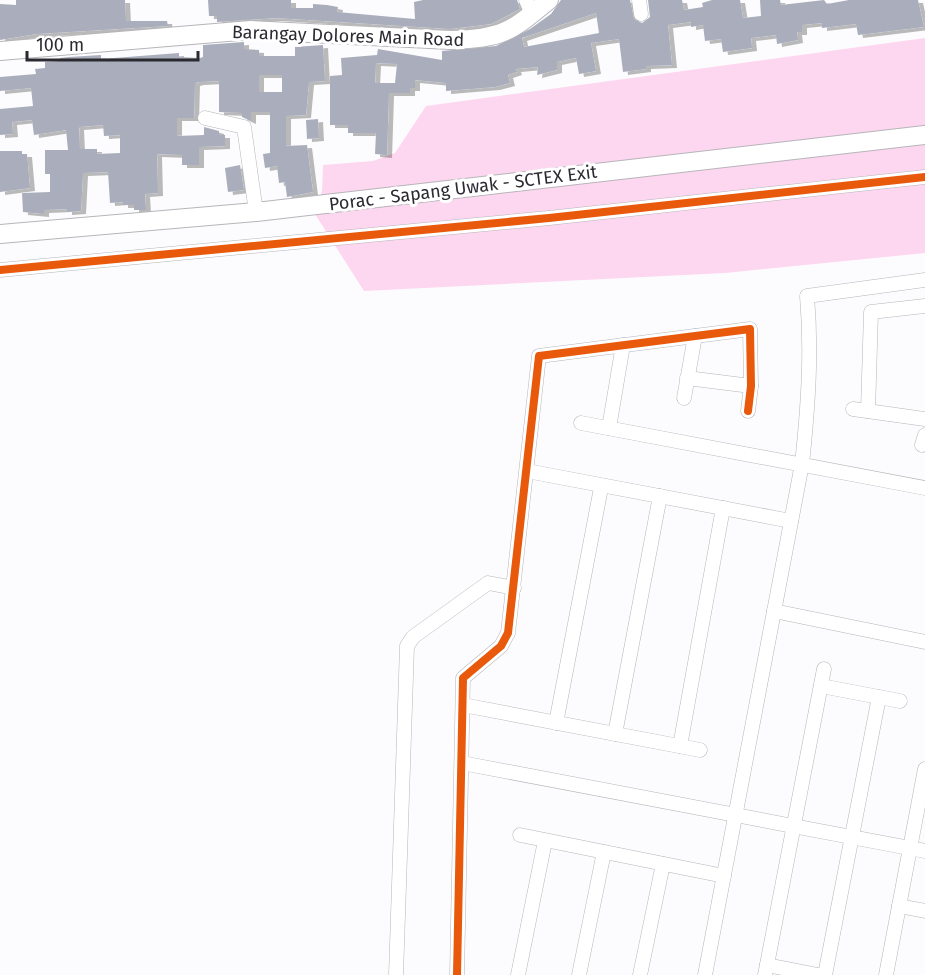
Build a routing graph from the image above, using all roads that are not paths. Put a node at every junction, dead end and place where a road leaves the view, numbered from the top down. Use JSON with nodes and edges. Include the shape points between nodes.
{"nodes":[{"id":1,"x":549,"y":0,"type":"edge"},
{"id":2,"x":529,"y":7,"type":"edge"},
{"id":3,"x":0,"y":51,"type":"edge"},
{"id":4,"x":205,"y":118,"type":"dead end"},
{"id":5,"x":925,"y":135,"type":"edge"},
{"id":6,"x":925,"y":177,"type":"edge"},
{"id":7,"x":256,"y":212,"type":"junction"},
{"id":8,"x":0,"y":234,"type":"edge"},
{"id":9,"x":0,"y":270,"type":"edge"},
{"id":10,"x":925,"y":280,"type":"edge"},
{"id":11,"x":925,"y":306,"type":"edge"},
{"id":12,"x":695,"y":336,"type":"junction"},
{"id":13,"x":624,"y":345,"type":"junction"},
{"id":14,"x":687,"y":378,"type":"junction"},
{"id":15,"x":751,"y":386,"type":"junction"},
{"id":16,"x":684,"y":398,"type":"dead end"},
{"id":17,"x":853,"y":409,"type":"dead end"},
{"id":18,"x":748,"y":411,"type":"dead end"},
{"id":19,"x":868,"y":411,"type":"junction"},
{"id":20,"x":925,"y":419,"type":"edge"},
{"id":21,"x":581,"y":423,"type":"dead end"},
{"id":22,"x":609,"y":428,"type":"junction"},
{"id":23,"x":802,"y":464,"type":"junction"},
{"id":24,"x":527,"y":471,"type":"junction"},
{"id":25,"x":925,"y":488,"type":"edge"},
{"id":26,"x":600,"y":493,"type":"dead end"},
{"id":27,"x":660,"y":496,"type":"junction"},
{"id":28,"x":723,"y":508,"type":"junction"},
{"id":29,"x":791,"y":521,"type":"junction"},
{"id":30,"x":514,"y":588,"type":"junction"},
{"id":31,"x":774,"y":611,"type":"junction"},
{"id":32,"x":925,"y":642,"type":"edge"},
{"id":33,"x":824,"y":669,"type":"dead end"},
{"id":34,"x":821,"y":686,"type":"junction"},
{"id":35,"x":879,"y":697,"type":"junction"},
{"id":36,"x":900,"y":701,"type":"dead end"},
{"id":37,"x":463,"y":705,"type":"junction"},
{"id":38,"x":556,"y":723,"type":"junction"},
{"id":39,"x":615,"y":734,"type":"junction"},
{"id":40,"x":680,"y":747,"type":"junction"},
{"id":41,"x":700,"y":750,"type":"dead end"},
{"id":42,"x":462,"y":763,"type":"junction"},
{"id":43,"x":925,"y":769,"type":"edge"},
{"id":44,"x":736,"y":815,"type":"junction"},
{"id":45,"x":794,"y":826,"type":"junction"},
{"id":46,"x":520,"y":836,"type":"dead end"},
{"id":47,"x":852,"y":837,"type":"junction"},
{"id":48,"x":545,"y":840,"type":"junction"},
{"id":49,"x":910,"y":848,"type":"junction"},
{"id":50,"x":925,"y":851,"type":"edge"},
{"id":51,"x":604,"y":852,"type":"junction"},
{"id":52,"x":663,"y":864,"type":"junction"},
{"id":53,"x":724,"y":876,"type":"junction"},
{"id":54,"x":899,"y":906,"type":"junction"},
{"id":55,"x":925,"y":911,"type":"edge"},
{"id":56,"x":766,"y":970,"type":"edge"},
{"id":57,"x":396,"y":975,"type":"edge"},
{"id":58,"x":457,"y":975,"type":"edge"},
{"id":59,"x":518,"y":975,"type":"edge"},
{"id":60,"x":579,"y":975,"type":"edge"},
{"id":61,"x":640,"y":975,"type":"edge"},
{"id":62,"x":705,"y":975,"type":"edge"},
{"id":63,"x":818,"y":975,"type":"edge"},
{"id":64,"x":825,"y":975,"type":"edge"},
{"id":65,"x":886,"y":975,"type":"edge"}],
"edges":[{"from":1,"to":2,"type":"main road","name":"Barangay Dolores Main Road"},
{"from":2,"to":3,"type":"main road","name":"Barangay Dolores Main Road","via":[[502,34],[482,39],[251,30]]},
{"from":4,"to":7,"type":"street","via":[[244,127]]},
{"from":5,"to":7,"type":"main road","name":"Porac - Sapang Uwak - SCTEX Exit"},
{"from":6,"to":9,"type":"street","via":[[549,218]]},
{"from":7,"to":8,"type":"main road","name":"Porac - Sapang Uwak - SCTEX Exit"},
{"from":10,"to":23,"type":"street","via":[[807,296],[812,342]]},
{"from":11,"to":19,"type":"street","via":[[871,312]]},
{"from":12,"to":13,"type":"street"},
{"from":12,"to":14,"type":"street"},
{"from":12,"to":15,"type":"street","via":[[750,329]]},
{"from":13,"to":22,"type":"street"},
{"from":13,"to":24,"type":"street","via":[[539,356]]},
{"from":14,"to":15,"type":"street"},
{"from":14,"to":16,"type":"street"},
{"from":15,"to":18,"type":"street"},
{"from":17,"to":19,"type":"street"},
{"from":19,"to":20,"type":"street"},
{"from":21,"to":22,"type":"street"},
{"from":22,"to":23,"type":"street"},
{"from":23,"to":25,"type":"street"},
{"from":23,"to":29,"type":"street"},
{"from":24,"to":27,"type":"street"},
{"from":24,"to":30,"type":"street"},
{"from":26,"to":38,"type":"street"},
{"from":27,"to":28,"type":"street"},
{"from":27,"to":39,"type":"street"},
{"from":28,"to":29,"type":"street"},
{"from":28,"to":40,"type":"street"},
{"from":29,"to":31,"type":"street"},
{"from":30,"to":37,"type":"street","via":[[508,633],[501,646],[463,678]]},
{"from":30,"to":57,"type":"street","via":[[488,583],[413,637],[407,646]]},
{"from":31,"to":32,"type":"street"},
{"from":31,"to":44,"type":"street"},
{"from":33,"to":34,"type":"street"},
{"from":34,"to":35,"type":"street"},
{"from":34,"to":45,"type":"street"},
{"from":35,"to":36,"type":"street"},
{"from":35,"to":47,"type":"street"},
{"from":37,"to":38,"type":"street"},
{"from":37,"to":42,"type":"street"},
{"from":38,"to":39,"type":"street"},
{"from":39,"to":40,"type":"street"},
{"from":40,"to":41,"type":"street"},
{"from":42,"to":44,"type":"street"},
{"from":42,"to":58,"type":"street"},
{"from":43,"to":49,"type":"street"},
{"from":44,"to":45,"type":"street"},
{"from":44,"to":53,"type":"street"},
{"from":45,"to":47,"type":"street"},
{"from":45,"to":56,"type":"street"},
{"from":46,"to":48,"type":"street"},
{"from":47,"to":49,"type":"street"},
{"from":47,"to":64,"type":"street"},
{"from":48,"to":51,"type":"street"},
{"from":48,"to":59,"type":"street"},
{"from":49,"to":50,"type":"street"},
{"from":49,"to":54,"type":"street"},
{"from":51,"to":52,"type":"street"},
{"from":51,"to":60,"type":"street"},
{"from":52,"to":53,"type":"street"},
{"from":52,"to":61,"type":"street"},
{"from":53,"to":62,"type":"street"},
{"from":54,"to":55,"type":"street"},
{"from":54,"to":65,"type":"street"},
{"from":56,"to":63,"type":"street"}]}
